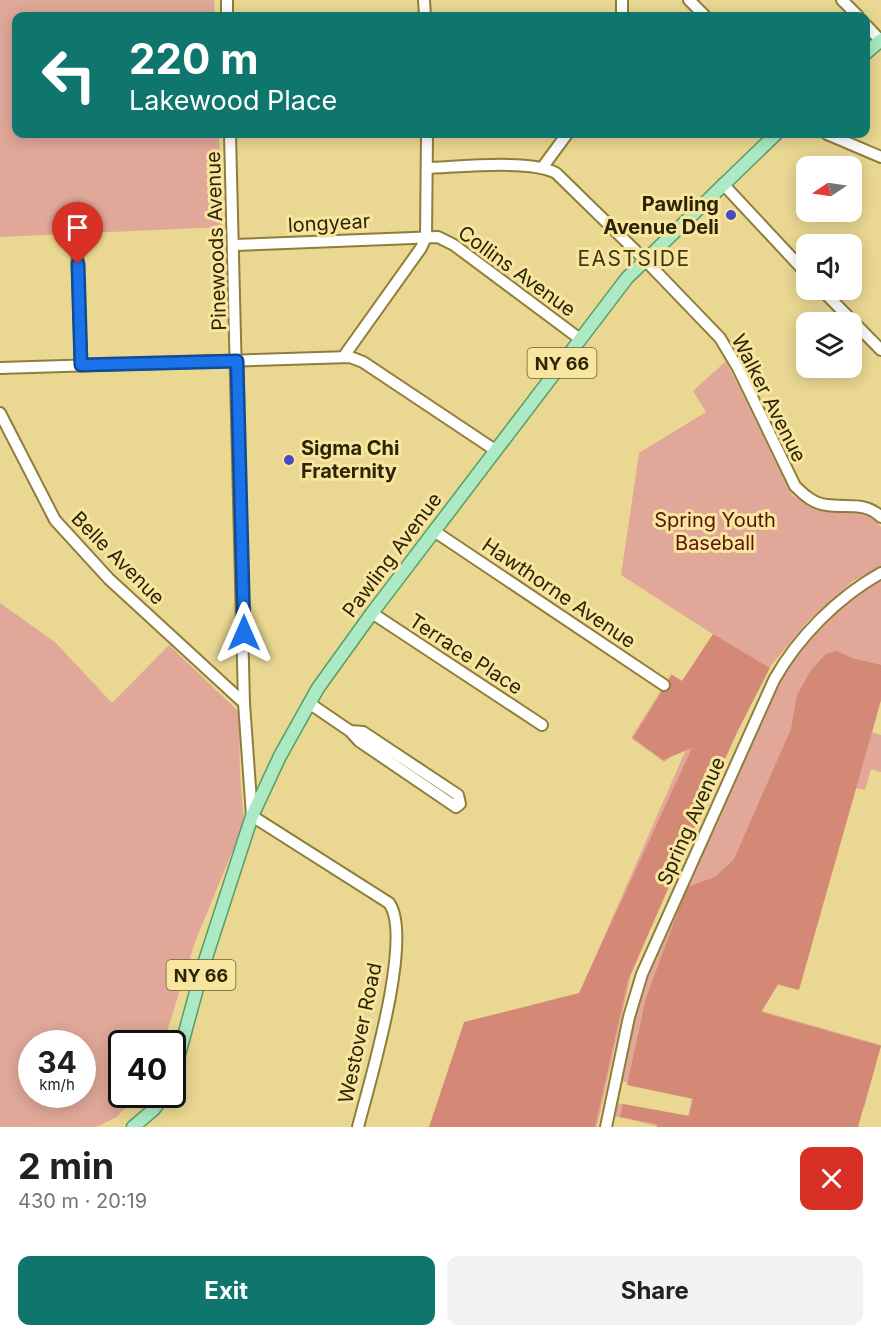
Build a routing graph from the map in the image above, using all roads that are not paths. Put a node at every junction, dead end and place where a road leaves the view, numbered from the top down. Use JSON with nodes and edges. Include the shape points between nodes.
{"nodes":[{"id":1,"x":689,"y":0,"type":"edge"},
{"id":2,"x":842,"y":0,"type":"edge"},
{"id":3,"x":701,"y":12,"type":"edge"},
{"id":4,"x":854,"y":12,"type":"edge"},
{"id":5,"x":230,"y":138,"type":"edge"},
{"id":6,"x":427,"y":138,"type":"edge"},
{"id":7,"x":564,"y":138,"type":"edge"},
{"id":8,"x":772,"y":138,"type":"edge"},
{"id":9,"x":836,"y":138,"type":"edge"},
{"id":10,"x":881,"y":157,"type":"edge"},
{"id":11,"x":427,"y":168,"type":"junction"},
{"id":12,"x":542,"y":168,"type":"junction"},
{"id":13,"x":723,"y":184,"type":"junction"},
{"id":14,"x":426,"y":237,"type":"junction"},
{"id":15,"x":77,"y":244,"type":"dead end"},
{"id":16,"x":234,"y":245,"type":"junction"},
{"id":17,"x":644,"y":259,"type":"junction"},
{"id":18,"x":796,"y":262,"type":"edge"},
{"id":19,"x":832,"y":300,"type":"edge"},
{"id":20,"x":580,"y":339,"type":"junction"},
{"id":21,"x":881,"y":350,"type":"edge"},
{"id":22,"x":344,"y":356,"type":"junction"},
{"id":23,"x":237,"y":361,"type":"junction"},
{"id":24,"x":81,"y":365,"type":"junction"},
{"id":25,"x":0,"y":368,"type":"edge"},
{"id":26,"x":0,"y":413,"type":"edge"},
{"id":27,"x":495,"y":450,"type":"junction"},
{"id":28,"x":881,"y":517,"type":"edge"},
{"id":29,"x":434,"y":531,"type":"junction"},
{"id":30,"x":881,"y":573,"type":"edge"},
{"id":31,"x":372,"y":613,"type":"junction"},
{"id":32,"x":664,"y":686,"type":"dead end"},
{"id":33,"x":244,"y":703,"type":"junction"},
{"id":34,"x":309,"y":703,"type":"junction"},
{"id":35,"x":542,"y":725,"type":"dead end"},
{"id":36,"x":351,"y":731,"type":"junction"},
{"id":37,"x":252,"y":816,"type":"junction"},
{"id":38,"x":186,"y":1030,"type":"edge"},
{"id":39,"x":155,"y":1108,"type":"edge"},
{"id":40,"x":133,"y":1127,"type":"edge"},
{"id":41,"x":358,"y":1127,"type":"edge"},
{"id":42,"x":606,"y":1127,"type":"edge"}],
"edges":[{"from":1,"to":3,"type":"street"},
{"from":2,"to":4,"type":"street"},
{"from":5,"to":16,"type":"street","name":"Pinewoods Avenue"},
{"from":6,"to":11,"type":"street","name":"Collins Avenue"},
{"from":7,"to":12,"type":"street"},
{"from":8,"to":13,"type":"main road","name":"Pawling Avenue","number":"NY 66"},
{"from":9,"to":10,"type":"street"},
{"from":11,"to":12,"type":"street","name":"Walker Avenue"},
{"from":11,"to":14,"type":"street","name":"Collins Avenue"},
{"from":12,"to":17,"type":"street","name":"Walker Avenue","via":[[556,172]]},
{"from":13,"to":17,"type":"main road","name":"Pawling Avenue","number":"NY 66"},
{"from":13,"to":18,"type":"street"},
{"from":14,"to":16,"type":"street","name":"longyear"},
{"from":14,"to":20,"type":"street","name":"Collins Avenue","via":[[438,237],[454,245]]},
{"from":14,"to":22,"type":"street"},
{"from":15,"to":24,"type":"street"},
{"from":16,"to":23,"type":"street","name":"Pinewoods Avenue"},
{"from":17,"to":20,"type":"main road","name":"Pawling Avenue","number":"NY 66"},
{"from":17,"to":28,"type":"street","name":"Walker Avenue","via":[[720,338],[795,486],[806,498],[827,505],[866,508]]},
{"from":19,"to":21,"type":"street"},
{"from":20,"to":27,"type":"main road","name":"Pawling Avenue","number":"NY 66"},
{"from":22,"to":23,"type":"street"},
{"from":22,"to":27,"type":"street","via":[[363,362]]},
{"from":23,"to":24,"type":"street"},
{"from":23,"to":33,"type":"street","name":"Pinewoods Avenue"},
{"from":24,"to":25,"type":"street"},
{"from":26,"to":33,"type":"street","name":"Belle Avenue","via":[[55,520],[110,579]]},
{"from":27,"to":29,"type":"main road","name":"Pawling Avenue","number":"NY 66"},
{"from":29,"to":31,"type":"main road","name":"Pawling Avenue","number":"NY 66"},
{"from":29,"to":32,"type":"street","name":"Hawthorne Avenue"},
{"from":30,"to":42,"type":"street","name":"Spring Avenue","via":[[822,619],[795,647],[774,680],[642,974]]},
{"from":31,"to":34,"type":"main road","name":"Pawling Avenue","number":"NY 66"},
{"from":31,"to":35,"type":"street","name":"Terrace Place"},
{"from":33,"to":37,"type":"street","name":"Pinewoods Avenue"},
{"from":34,"to":36,"type":"street"},
{"from":34,"to":37,"type":"main road","name":"Pawling Avenue","number":"NY 66"},
{"from":36,"to":36,"type":"street","via":[[359,741],[456,807],[460,804],[458,795],[363,732]]},
{"from":37,"to":38,"type":"main road","name":"Pawling Avenue","number":"NY 66"},
{"from":37,"to":41,"type":"street","name":"Westover Road","via":[[323,859],[393,910],[397,926],[391,992]]},
{"from":39,"to":40,"type":"main road"}]}
